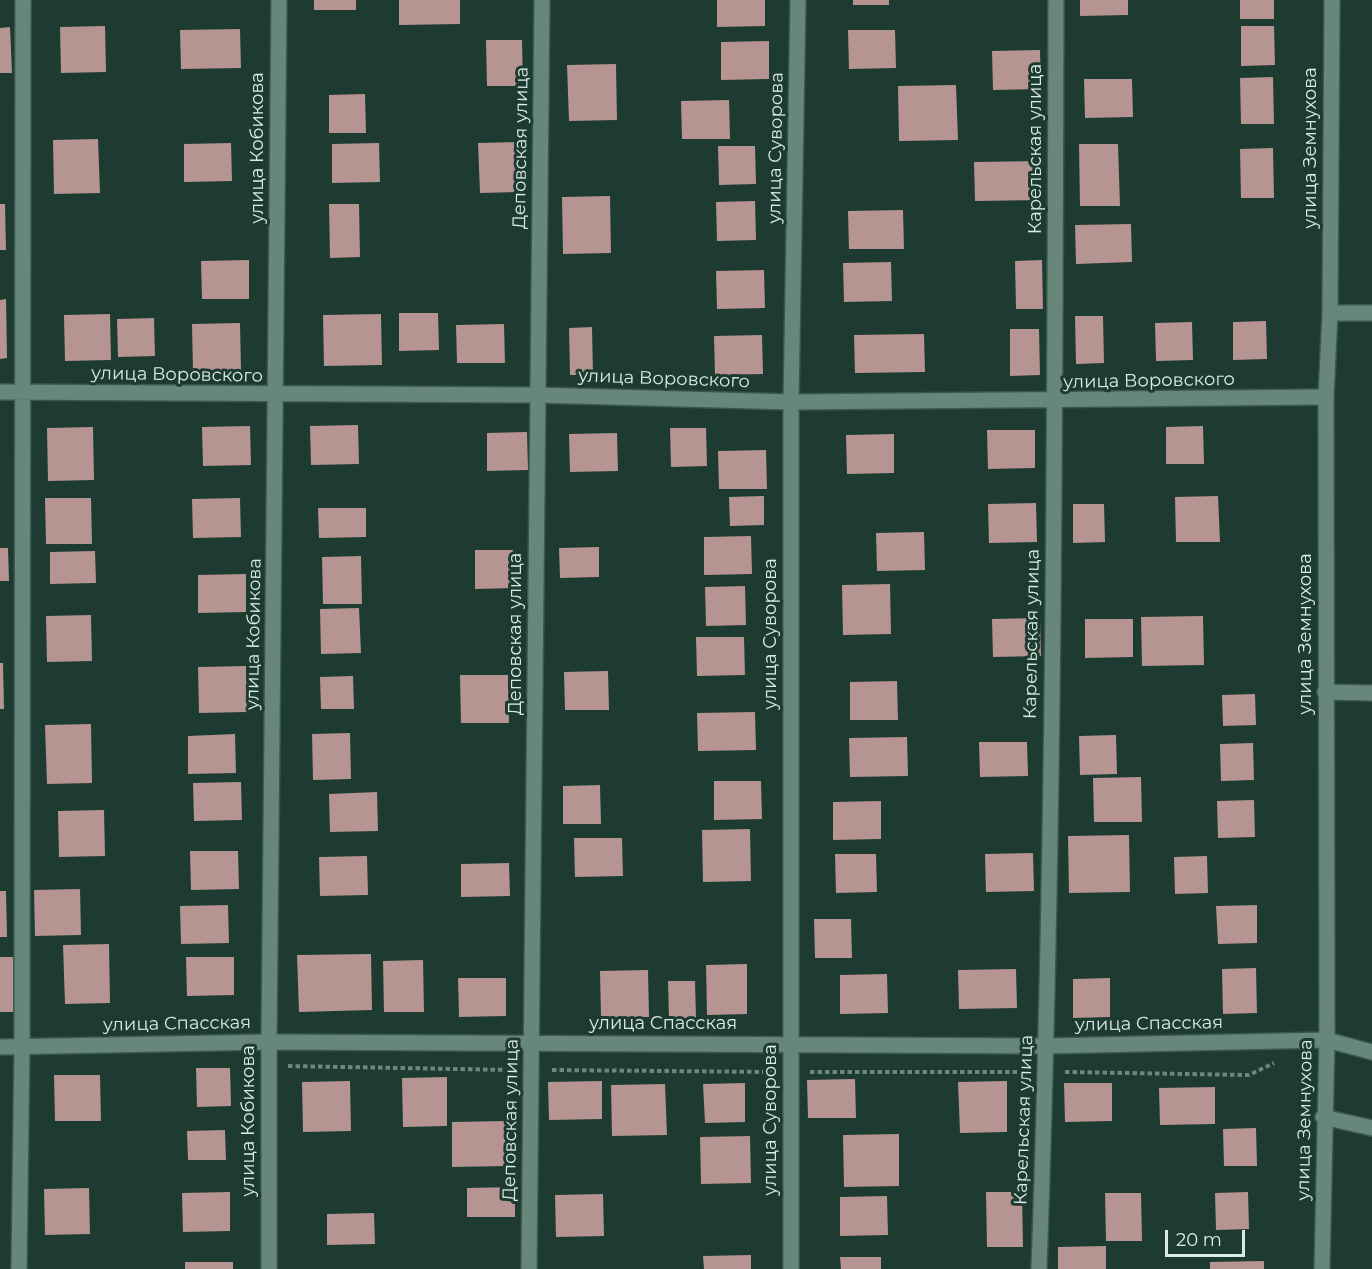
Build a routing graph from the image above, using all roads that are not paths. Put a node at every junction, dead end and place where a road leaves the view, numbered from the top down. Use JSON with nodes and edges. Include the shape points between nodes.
{"nodes":[{"id":1,"x":23,"y":0,"type":"edge"},
{"id":2,"x":279,"y":0,"type":"edge"},
{"id":3,"x":542,"y":0,"type":"edge"},
{"id":4,"x":798,"y":0,"type":"edge"},
{"id":5,"x":1056,"y":0,"type":"edge"},
{"id":6,"x":1332,"y":0,"type":"edge"},
{"id":7,"x":1330,"y":313,"type":"junction"},
{"id":8,"x":1372,"y":313,"type":"edge"},
{"id":9,"x":0,"y":392,"type":"edge"},
{"id":10,"x":21,"y":392,"type":"junction"},
{"id":11,"x":537,"y":395,"type":"junction"},
{"id":12,"x":276,"y":396,"type":"junction"},
{"id":13,"x":1326,"y":397,"type":"junction"},
{"id":14,"x":791,"y":402,"type":"junction"},
{"id":15,"x":1055,"y":402,"type":"junction"},
{"id":16,"x":1325,"y":692,"type":"junction"},
{"id":17,"x":1372,"y":693,"type":"edge"},
{"id":18,"x":1327,"y":1040,"type":"junction"},
{"id":19,"x":269,"y":1042,"type":"junction"},
{"id":20,"x":532,"y":1042,"type":"junction"},
{"id":21,"x":791,"y":1044,"type":"junction"},
{"id":22,"x":22,"y":1046,"type":"junction"},
{"id":23,"x":1047,"y":1046,"type":"junction"},
{"id":24,"x":0,"y":1047,"type":"edge"},
{"id":25,"x":1372,"y":1052,"type":"edge"},
{"id":26,"x":1323,"y":1117,"type":"junction"},
{"id":27,"x":1372,"y":1128,"type":"edge"},
{"id":28,"x":19,"y":1269,"type":"edge"},
{"id":29,"x":269,"y":1269,"type":"edge"},
{"id":30,"x":529,"y":1269,"type":"edge"},
{"id":31,"x":791,"y":1269,"type":"edge"},
{"id":32,"x":1039,"y":1269,"type":"edge"},
{"id":33,"x":1322,"y":1269,"type":"edge"}],
"edges":[{"from":1,"to":10,"type":"street"},
{"from":2,"to":12,"type":"street","name":"улица Кобикова"},
{"from":3,"to":11,"type":"street","name":"Деповская улица"},
{"from":4,"to":14,"type":"street","name":"улица Суворова"},
{"from":5,"to":15,"type":"street","name":"Карельская улица"},
{"from":6,"to":7,"type":"street","name":"улица Земнухова"},
{"from":7,"to":8,"type":"street"},
{"from":7,"to":13,"type":"street","name":"улица Земнухова"},
{"from":9,"to":10,"type":"street","name":"улица Воровского"},
{"from":10,"to":12,"type":"street","name":"улица Воровского"},
{"from":10,"to":22,"type":"street"},
{"from":11,"to":12,"type":"street","name":"улица Воровского"},
{"from":11,"to":14,"type":"street","name":"улица Воровского"},
{"from":11,"to":20,"type":"street","name":"Деповская улица"},
{"from":12,"to":19,"type":"street","name":"улица Кобикова"},
{"from":13,"to":15,"type":"street","name":"улица Воровского"},
{"from":13,"to":16,"type":"street","name":"улица Земнухова"},
{"from":14,"to":15,"type":"street","name":"улица Воровского"},
{"from":14,"to":21,"type":"street","name":"улица Суворова"},
{"from":15,"to":23,"type":"street","name":"Карельская улица"},
{"from":16,"to":17,"type":"street"},
{"from":16,"to":18,"type":"street","name":"улица Земнухова"},
{"from":18,"to":23,"type":"street","name":"улица Спасская"},
{"from":18,"to":25,"type":"street","name":"улица Спасская"},
{"from":18,"to":26,"type":"street","name":"улица Земнухова"},
{"from":19,"to":20,"type":"street","name":"улица Спасская"},
{"from":19,"to":22,"type":"street","name":"улица Спасская"},
{"from":19,"to":29,"type":"street","name":"улица Кобикова"},
{"from":20,"to":21,"type":"street","name":"улица Спасская"},
{"from":20,"to":30,"type":"street","name":"Деповская улица"},
{"from":21,"to":23,"type":"street","name":"улица Спасская"},
{"from":21,"to":31,"type":"street","name":"улица Суворова"},
{"from":22,"to":24,"type":"street","name":"улица Спасская"},
{"from":22,"to":28,"type":"street"},
{"from":23,"to":32,"type":"street","name":"Карельская улица"},
{"from":26,"to":27,"type":"street"},
{"from":26,"to":33,"type":"street","name":"улица Земнухова"}]}
